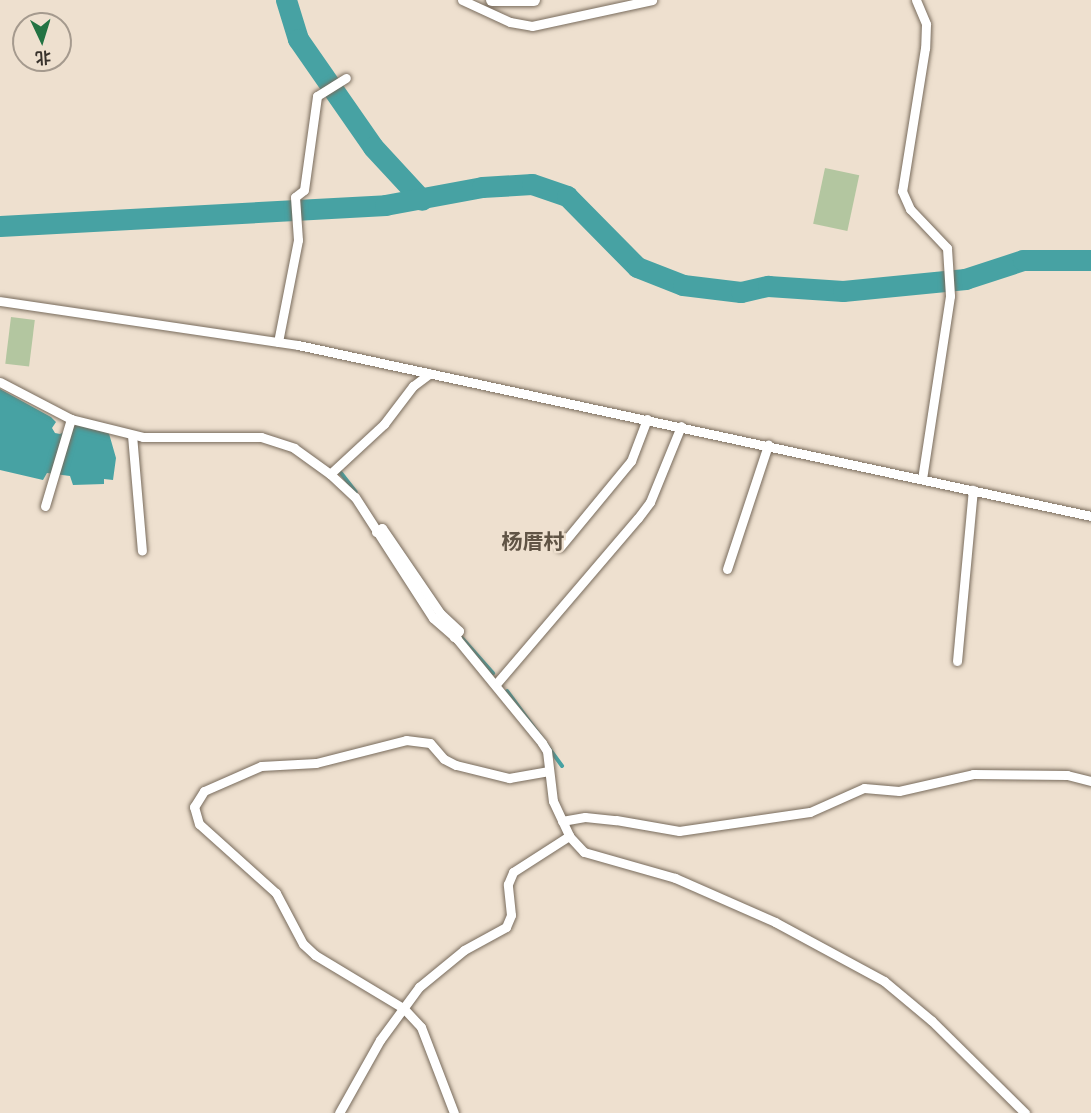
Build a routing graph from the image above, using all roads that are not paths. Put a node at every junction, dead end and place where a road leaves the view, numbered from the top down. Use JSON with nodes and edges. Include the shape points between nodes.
{"nodes":[{"id":1,"x":462,"y":0,"type":"edge"},
{"id":2,"x":492,"y":0,"type":"edge"},
{"id":3,"x":652,"y":0,"type":"edge"},
{"id":4,"x":916,"y":0,"type":"edge"},
{"id":5,"x":529,"y":1,"type":"edge"},
{"id":6,"x":346,"y":78,"type":"dead end"},
{"id":7,"x":0,"y":301,"type":"edge"},
{"id":8,"x":278,"y":342,"type":"junction"},
{"id":9,"x":430,"y":373,"type":"junction"},
{"id":10,"x":0,"y":382,"type":"edge"},
{"id":11,"x":647,"y":419,"type":"junction"},
{"id":12,"x":70,"y":422,"type":"junction"},
{"id":13,"x":681,"y":426,"type":"junction"},
{"id":14,"x":132,"y":435,"type":"junction"},
{"id":15,"x":768,"y":446,"type":"junction"},
{"id":16,"x":330,"y":474,"type":"junction"},
{"id":17,"x":922,"y":479,"type":"junction"},
{"id":18,"x":973,"y":490,"type":"junction"},
{"id":19,"x":45,"y":506,"type":"dead end"},
{"id":20,"x":1091,"y":516,"type":"edge"},
{"id":21,"x":560,"y":547,"type":"dead end"},
{"id":22,"x":142,"y":551,"type":"dead end"},
{"id":23,"x":727,"y":569,"type":"dead end"},
{"id":24,"x":957,"y":661,"type":"dead end"},
{"id":25,"x":496,"y":684,"type":"junction"},
{"id":26,"x":547,"y":771,"type":"junction"},
{"id":27,"x":1091,"y":781,"type":"edge"},
{"id":28,"x":562,"y":821,"type":"junction"},
{"id":29,"x":569,"y":836,"type":"junction"},
{"id":30,"x":403,"y":1008,"type":"junction"},
{"id":31,"x":339,"y":1113,"type":"edge"},
{"id":32,"x":454,"y":1113,"type":"edge"},
{"id":33,"x":1025,"y":1113,"type":"edge"}],
"edges":[{"from":1,"to":3,"type":"street","via":[[510,22],[532,26]]},
{"from":2,"to":5,"type":"street"},
{"from":4,"to":17,"type":"street","via":[[926,24],[925,48],[902,191],[910,209],[947,248],[950,296]]},
{"from":6,"to":8,"type":"street","via":[[317,96],[304,190],[295,197],[297,226]]},
{"from":7,"to":8,"type":"street"},
{"from":8,"to":9,"type":"street"},
{"from":9,"to":11,"type":"street"},
{"from":9,"to":16,"type":"street","via":[[412,386],[384,424]]},
{"from":10,"to":12,"type":"street"},
{"from":11,"to":13,"type":"street"},
{"from":11,"to":21,"type":"street","via":[[631,461]]},
{"from":12,"to":14,"type":"street","via":[[95,422]]},
{"from":12,"to":19,"type":"street"},
{"from":13,"to":15,"type":"street"},
{"from":13,"to":25,"type":"street","via":[[650,502]]},
{"from":14,"to":16,"type":"street","via":[[261,437],[294,448]]},
{"from":14,"to":22,"type":"street"},
{"from":15,"to":17,"type":"street"},
{"from":15,"to":23,"type":"street"},
{"from":16,"to":25,"type":"street","via":[[355,497],[437,615]]},
{"from":17,"to":18,"type":"street"},
{"from":18,"to":20,"type":"street"},
{"from":18,"to":24,"type":"street"},
{"from":25,"to":26,"type":"street","via":[[547,751]]},
{"from":26,"to":28,"type":"street"},
{"from":26,"to":30,"type":"street","via":[[509,778],[456,765],[430,744],[406,740],[316,764],[261,766],[197,797],[194,807],[199,824],[276,893],[303,944]]},
{"from":27,"to":28,"type":"street","via":[[1067,775],[974,774],[899,791],[864,788],[810,812],[679,831],[585,817]]},
{"from":28,"to":29,"type":"street"},
{"from":29,"to":30,"type":"street","via":[[509,877],[511,915],[506,927],[464,950],[419,987]]},
{"from":29,"to":33,"type":"street","via":[[575,845],[593,856],[675,878],[775,922],[884,981],[932,1020]]},
{"from":30,"to":31,"type":"street"},
{"from":30,"to":32,"type":"street","via":[[421,1027]]}]}
